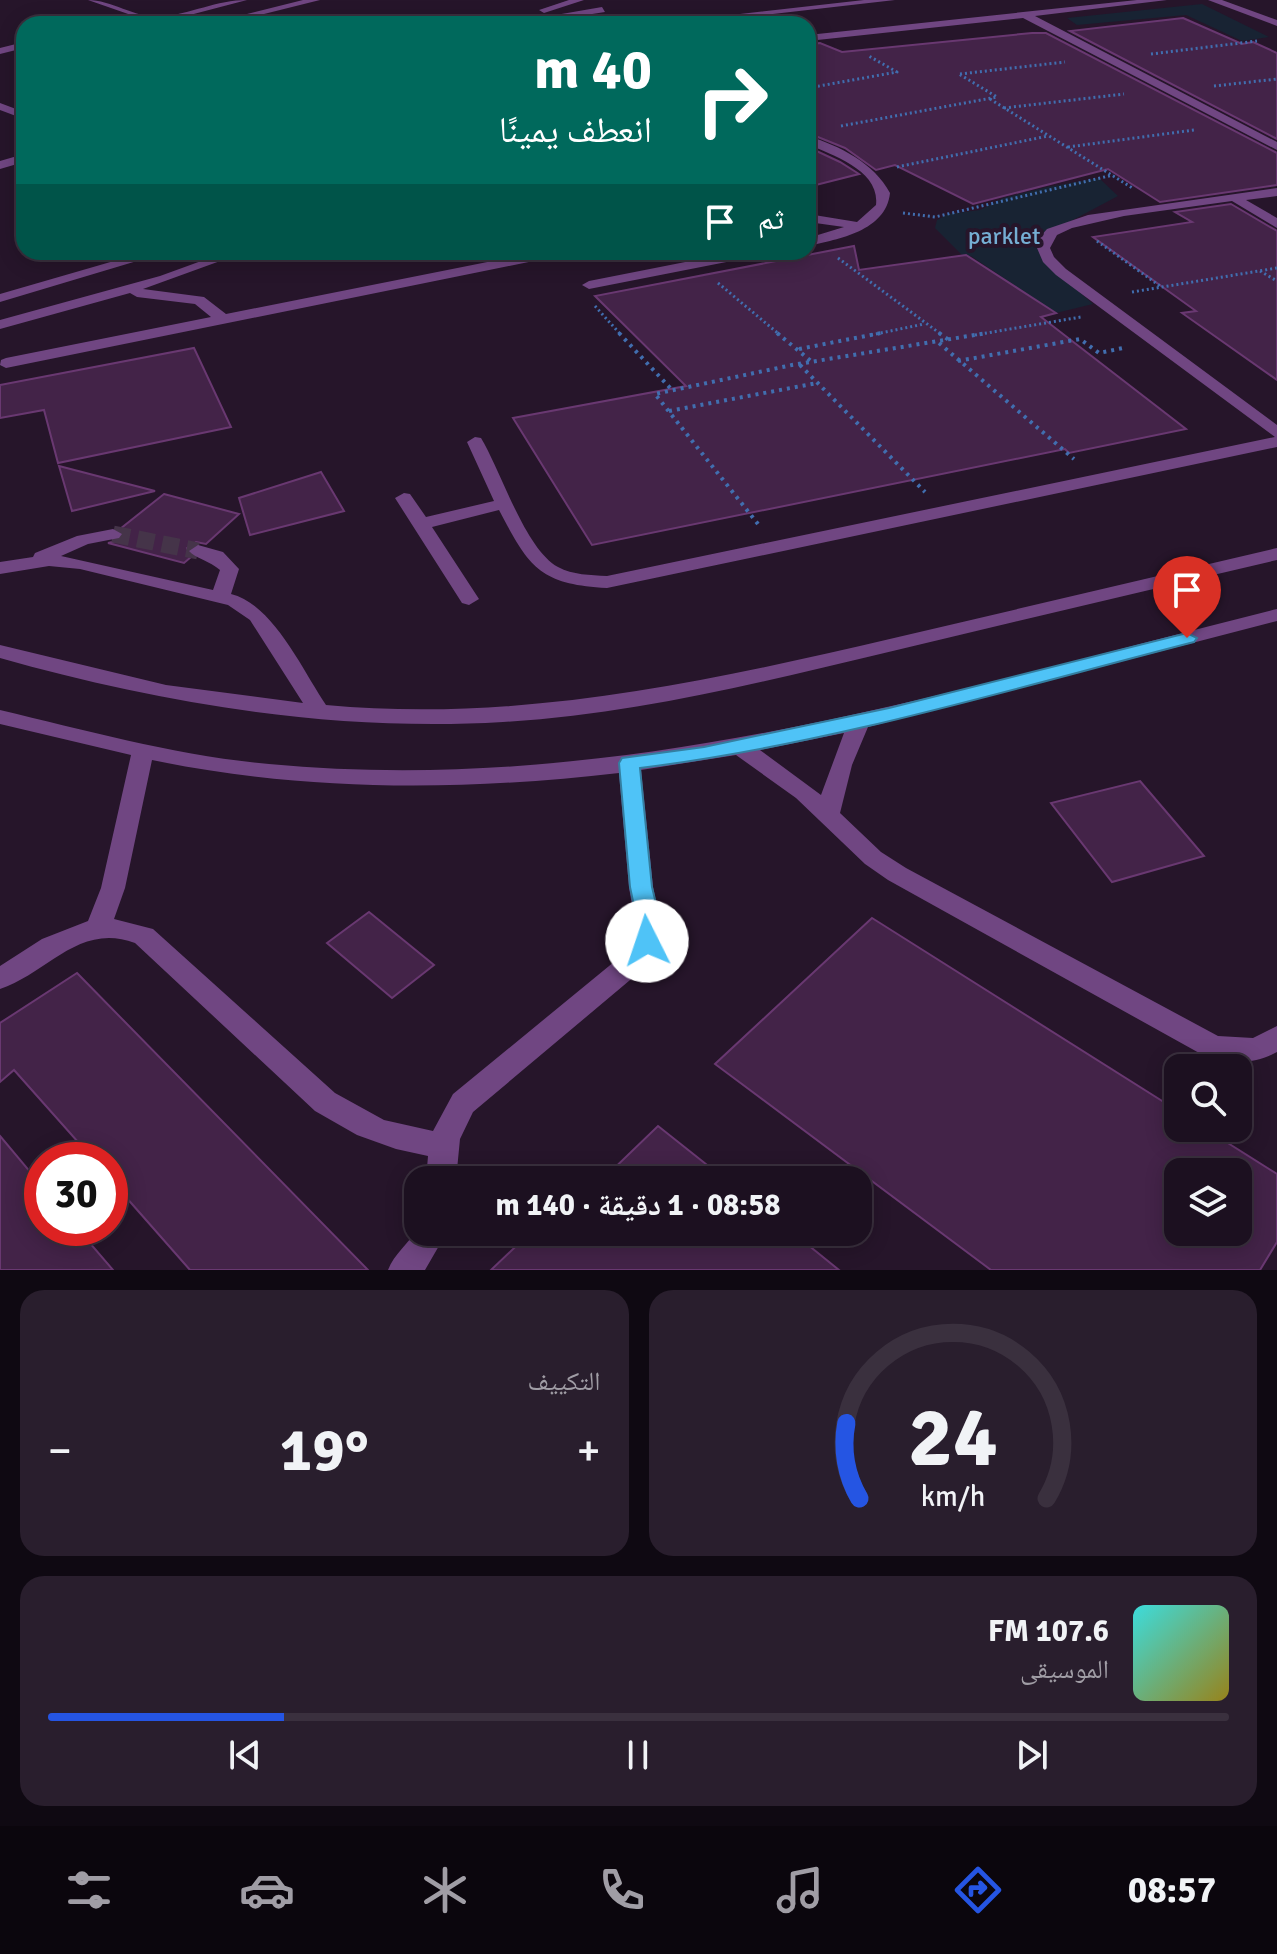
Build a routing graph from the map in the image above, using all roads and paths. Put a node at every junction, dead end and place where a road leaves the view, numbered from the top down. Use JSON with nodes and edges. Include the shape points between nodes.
{"nodes":[{"id":1,"x":93,"y":0,"type":"edge"},
{"id":2,"x":242,"y":0,"type":"edge"},
{"id":3,"x":315,"y":0,"type":"edge"},
{"id":4,"x":579,"y":0,"type":"edge"},
{"id":5,"x":592,"y":0,"type":"edge"},
{"id":6,"x":890,"y":0,"type":"edge"},
{"id":7,"x":1053,"y":0,"type":"edge"},
{"id":8,"x":1072,"y":0,"type":"edge"},
{"id":9,"x":1162,"y":0,"type":"edge"},
{"id":10,"x":1213,"y":0,"type":"edge"},
{"id":11,"x":1229,"y":2,"type":"edge"},
{"id":12,"x":962,"y":10,"type":"dead end"},
{"id":13,"x":1050,"y":12,"type":"junction"},
{"id":14,"x":1022,"y":15,"type":"junction"},
{"id":15,"x":140,"y":16,"type":"edge"},
{"id":16,"x":186,"y":16,"type":"edge"},
{"id":17,"x":246,"y":16,"type":"edge"},
{"id":18,"x":533,"y":16,"type":"edge"},
{"id":19,"x":585,"y":16,"type":"edge"},
{"id":20,"x":735,"y":16,"type":"edge"},
{"id":21,"x":1277,"y":23,"type":"edge"},
{"id":22,"x":1052,"y":27,"type":"junction"},
{"id":23,"x":831,"y":36,"type":"junction"},
{"id":24,"x":816,"y":37,"type":"edge"},
{"id":25,"x":1259,"y":41,"type":"dead end"},
{"id":26,"x":1110,"y":58,"type":"junction"},
{"id":27,"x":1277,"y":79,"type":"edge"},
{"id":28,"x":816,"y":87,"type":"edge"},
{"id":29,"x":1170,"y":90,"type":"junction"},
{"id":30,"x":989,"y":99,"type":"junction"},
{"id":31,"x":1004,"y":108,"type":"junction"},
{"id":32,"x":1235,"y":124,"type":"junction"},
{"id":33,"x":838,"y":126,"type":"dead end"},
{"id":34,"x":1049,"y":136,"type":"junction"},
{"id":35,"x":816,"y":143,"type":"edge"},
{"id":36,"x":1068,"y":147,"type":"junction"},
{"id":37,"x":1277,"y":147,"type":"edge"},
{"id":38,"x":870,"y":173,"type":"junction"},
{"id":39,"x":1113,"y":175,"type":"junction"},
{"id":40,"x":1277,"y":192,"type":"edge"},
{"id":41,"x":1235,"y":198,"type":"junction"},
{"id":42,"x":1166,"y":208,"type":"junction"},
{"id":43,"x":880,"y":210,"type":"junction"},
{"id":44,"x":816,"y":219,"type":"edge"},
{"id":45,"x":1071,"y":224,"type":"junction"},
{"id":46,"x":1277,"y":224,"type":"edge"},
{"id":47,"x":860,"y":226,"type":"junction"},
{"id":48,"x":816,"y":240,"type":"edge"},
{"id":49,"x":816,"y":244,"type":"edge"},
{"id":50,"x":132,"y":260,"type":"edge"},
{"id":51,"x":216,"y":260,"type":"edge"},
{"id":52,"x":517,"y":260,"type":"edge"},
{"id":53,"x":716,"y":260,"type":"edge"},
{"id":54,"x":695,"y":264,"type":"junction"},
{"id":55,"x":203,"y":265,"type":"junction"},
{"id":56,"x":1277,"y":268,"type":"edge"},
{"id":57,"x":1260,"y":271,"type":"junction"},
{"id":58,"x":1277,"y":281,"type":"edge"},
{"id":59,"x":589,"y":285,"type":"joint"},
{"id":60,"x":1161,"y":287,"type":"junction"},
{"id":61,"x":117,"y":294,"type":"junction"},
{"id":62,"x":0,"y":298,"type":"edge"},
{"id":63,"x":1095,"y":298,"type":"junction"},
{"id":64,"x":199,"y":300,"type":"junction"},
{"id":65,"x":1113,"y":311,"type":"junction"},
{"id":66,"x":221,"y":318,"type":"junction"},
{"id":67,"x":925,"y":323,"type":"junction"},
{"id":68,"x":0,"y":325,"type":"edge"},
{"id":69,"x":950,"y":341,"type":"junction"},
{"id":70,"x":1155,"y":342,"type":"junction"},
{"id":71,"x":938,"y":343,"type":"junction"},
{"id":72,"x":799,"y":349,"type":"junction"},
{"id":73,"x":958,"y":361,"type":"junction"},
{"id":74,"x":812,"y":362,"type":"junction"},
{"id":75,"x":6,"y":363,"type":"dead end"},
{"id":76,"x":800,"y":364,"type":"junction"},
{"id":77,"x":817,"y":383,"type":"junction"},
{"id":78,"x":673,"y":391,"type":"junction"},
{"id":79,"x":669,"y":411,"type":"junction"},
{"id":80,"x":1277,"y":433,"type":"edge"},
{"id":81,"x":475,"y":442,"type":"dead end"},
{"id":82,"x":1277,"y":442,"type":"edge"},
{"id":83,"x":1099,"y":480,"type":"junction"},
{"id":84,"x":404,"y":498,"type":"dead end"},
{"id":85,"x":506,"y":503,"type":"junction"},
{"id":86,"x":945,"y":512,"type":"junction"},
{"id":87,"x":421,"y":524,"type":"junction"},
{"id":88,"x":113,"y":534,"type":"tunnel mouth"},
{"id":89,"x":777,"y":548,"type":"junction"},
{"id":90,"x":198,"y":551,"type":"tunnel mouth"},
{"id":91,"x":1277,"y":554,"type":"edge"},
{"id":92,"x":32,"y":561,"type":"junction"},
{"id":93,"x":0,"y":568,"type":"edge"},
{"id":94,"x":221,"y":595,"type":"junction"},
{"id":95,"x":469,"y":599,"type":"dead end"},
{"id":96,"x":1277,"y":615,"type":"edge"},
{"id":97,"x":0,"y":651,"type":"edge"},
{"id":98,"x":319,"y":711,"type":"junction"},
{"id":99,"x":0,"y":717,"type":"edge"},
{"id":100,"x":861,"y":720,"type":"junction"},
{"id":101,"x":739,"y":746,"type":"junction"},
{"id":102,"x":143,"y":751,"type":"junction"},
{"id":103,"x":629,"y":763,"type":"junction"},
{"id":104,"x":829,"y":813,"type":"junction"},
{"id":105,"x":98,"y":927,"type":"junction"},
{"id":106,"x":0,"y":979,"type":"edge"},
{"id":107,"x":1277,"y":1037,"type":"edge"},
{"id":108,"x":443,"y":1145,"type":"junction"},
{"id":109,"x":442,"y":1166,"type":"edge"},
{"id":110,"x":424,"y":1246,"type":"edge"},
{"id":111,"x":403,"y":1270,"type":"edge"}],
"edges":[{"from":1,"to":15,"type":"street"},
{"from":2,"to":16,"type":"street"},
{"from":3,"to":17,"type":"street"},
{"from":4,"to":18,"type":"street"},
{"from":5,"to":19,"type":"street","via":[[605,14]]},
{"from":6,"to":20,"type":"street"},
{"from":7,"to":12,"type":"street"},
{"from":8,"to":14,"type":"street","via":[[1031,6]]},
{"from":9,"to":13,"type":"street"},
{"from":10,"to":11,"type":"street"},
{"from":11,"to":21,"type":"street"},
{"from":13,"to":14,"type":"street"},
{"from":13,"to":22,"type":"street"},
{"from":14,"to":22,"type":"street"},
{"from":14,"to":23,"type":"street"},
{"from":22,"to":26,"type":"street"},
{"from":23,"to":24,"type":"street"},
{"from":23,"to":28,"type":"path","via":[[897,72]]},
{"from":25,"to":26,"type":"path"},
{"from":26,"to":29,"type":"street"},
{"from":26,"to":30,"type":"path","via":[[959,74],[997,97]]},
{"from":27,"to":29,"type":"path"},
{"from":29,"to":31,"type":"path"},
{"from":29,"to":32,"type":"street"},
{"from":30,"to":31,"type":"path"},
{"from":30,"to":33,"type":"path"},
{"from":31,"to":34,"type":"path"},
{"from":32,"to":36,"type":"path"},
{"from":32,"to":37,"type":"street"},
{"from":34,"to":36,"type":"path"},
{"from":34,"to":38,"type":"path"},
{"from":35,"to":38,"type":"street"},
{"from":36,"to":39,"type":"path"},
{"from":38,"to":43,"type":"street","via":[[884,191]]},
{"from":39,"to":42,"type":"path"},
{"from":39,"to":43,"type":"path","via":[[935,217]]},
{"from":40,"to":41,"type":"street"},
{"from":41,"to":42,"type":"street"},
{"from":41,"to":46,"type":"street"},
{"from":42,"to":45,"type":"street"},
{"from":43,"to":47,"type":"street"},
{"from":44,"to":47,"type":"street"},
{"from":45,"to":60,"type":"path"},
{"from":45,"to":63,"type":"street","via":[[1052,232],[1043,251],[1048,261]]},
{"from":47,"to":48,"type":"street"},
{"from":49,"to":67,"type":"path"},
{"from":50,"to":62,"type":"street"},
{"from":51,"to":55,"type":"street"},
{"from":52,"to":66,"type":"street"},
{"from":53,"to":54,"type":"street"},
{"from":54,"to":59,"type":"street"},
{"from":54,"to":72,"type":"path"},
{"from":55,"to":61,"type":"street"},
{"from":55,"to":64,"type":"street","via":[[194,283]]},
{"from":56,"to":57,"type":"path"},
{"from":57,"to":58,"type":"path"},
{"from":57,"to":60,"type":"path"},
{"from":59,"to":78,"type":"path","via":[[577,287]]},
{"from":60,"to":63,"type":"path"},
{"from":61,"to":64,"type":"street"},
{"from":61,"to":68,"type":"street"},
{"from":63,"to":65,"type":"street"},
{"from":64,"to":66,"type":"street"},
{"from":65,"to":69,"type":"path"},
{"from":65,"to":70,"type":"street"},
{"from":66,"to":75,"type":"street"},
{"from":67,"to":69,"type":"path"},
{"from":67,"to":72,"type":"path"},
{"from":69,"to":71,"type":"path"},
{"from":70,"to":73,"type":"path","via":[[1099,353],[1080,339]]},
{"from":70,"to":80,"type":"street"},
{"from":71,"to":73,"type":"path"},
{"from":71,"to":74,"type":"path"},
{"from":72,"to":74,"type":"path"},
{"from":73,"to":83,"type":"path"},
{"from":74,"to":76,"type":"path"},
{"from":76,"to":77,"type":"path"},
{"from":76,"to":78,"type":"path"},
{"from":77,"to":79,"type":"path"},
{"from":77,"to":86,"type":"path"},
{"from":78,"to":79,"type":"path","via":[[655,394]]},
{"from":79,"to":89,"type":"path"},
{"from":81,"to":85,"type":"street"},
{"from":82,"to":83,"type":"street"},
{"from":83,"to":86,"type":"street"},
{"from":84,"to":87,"type":"street"},
{"from":85,"to":87,"type":"street"},
{"from":85,"to":89,"type":"street","via":[[536,560],[573,579],[624,580]]},
{"from":86,"to":89,"type":"street"},
{"from":87,"to":95,"type":"street"},
{"from":88,"to":92,"type":"street"},
{"from":90,"to":94,"type":"street","via":[[216,556],[230,569]]},
{"from":91,"to":98,"type":"street","via":[[670,692],[532,713]]},
{"from":92,"to":93,"type":"street"},
{"from":92,"to":94,"type":"street","via":[[80,563]]},
{"from":94,"to":98,"type":"street","via":[[257,616]]},
{"from":96,"to":100,"type":"street"},
{"from":97,"to":98,"type":"street","via":[[89,676]]},
{"from":99,"to":102,"type":"street"},
{"from":100,"to":101,"type":"street"},
{"from":100,"to":104,"type":"street","via":[[835,779]]},
{"from":101,"to":103,"type":"street"},
{"from":101,"to":104,"type":"street"},
{"from":102,"to":103,"type":"street","via":[[245,769],[360,777],[481,775]]},
{"from":102,"to":105,"type":"street","via":[[113,888]]},
{"from":103,"to":108,"type":"street","via":[[649,920],[642,953],[463,1103]]},
{"from":104,"to":107,"type":"street","via":[[873,858],[897,874],[1211,1046],[1247,1052]]},
{"from":105,"to":106,"type":"street","via":[[69,936]]},
{"from":105,"to":108,"type":"street","via":[[131,929],[144,936],[348,1119],[398,1138]]},
{"from":108,"to":109,"type":"street"},
{"from":110,"to":111,"type":"street"}]}
